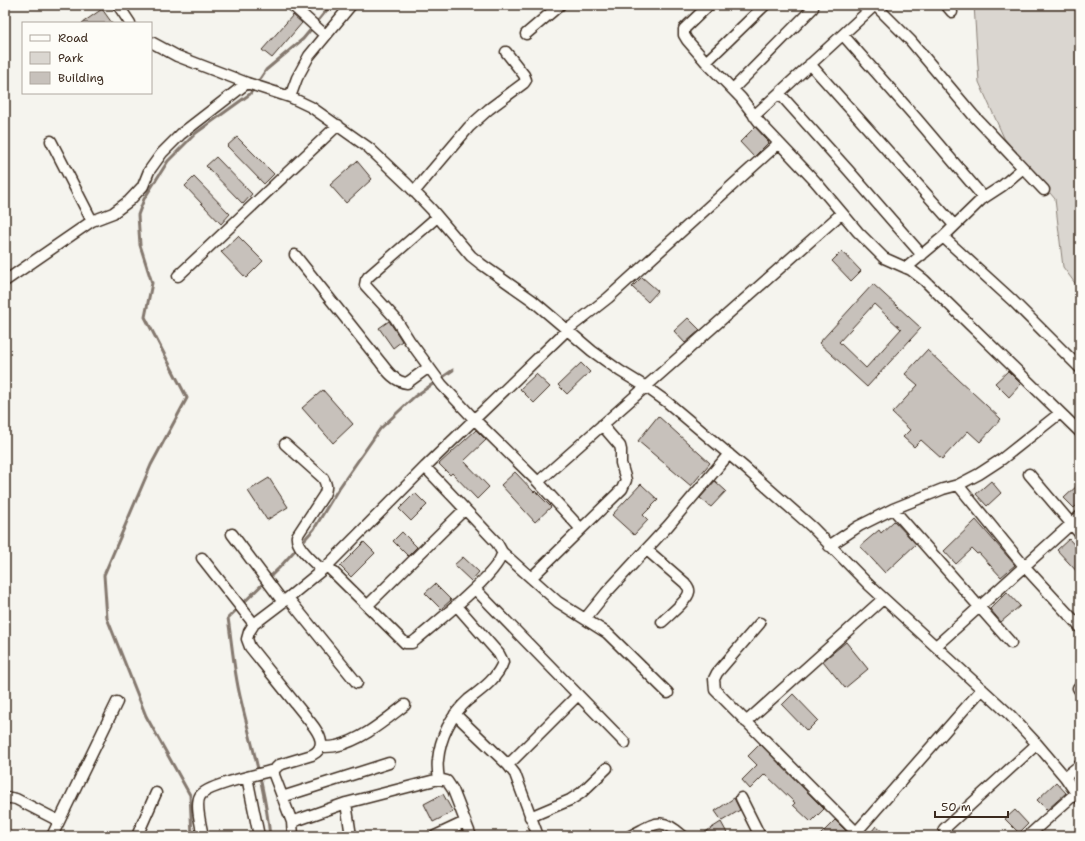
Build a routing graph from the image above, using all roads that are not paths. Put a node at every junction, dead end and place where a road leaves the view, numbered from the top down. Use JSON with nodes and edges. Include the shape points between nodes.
{"nodes":[{"id":1,"x":118,"y":5,"type":"edge"},
{"id":2,"x":292,"y":5,"type":"edge"},
{"id":3,"x":350,"y":5,"type":"edge"},
{"id":4,"x":560,"y":5,"type":"edge"},
{"id":5,"x":709,"y":5,"type":"edge"},
{"id":6,"x":765,"y":5,"type":"edge"},
{"id":7,"x":875,"y":5,"type":"edge"},
{"id":8,"x":813,"y":8,"type":"dead end"},
{"id":9,"x":129,"y":22,"type":"edge"},
{"id":10,"x":318,"y":29,"type":"junction"},
{"id":11,"x":526,"y":34,"type":"dead end"},
{"id":12,"x":843,"y":35,"type":"junction"},
{"id":13,"x":152,"y":43,"type":"edge"},
{"id":14,"x":506,"y":52,"type":"dead end"},
{"id":15,"x":706,"y":62,"type":"junction"},
{"id":16,"x":810,"y":64,"type":"junction"},
{"id":17,"x":253,"y":85,"type":"junction"},
{"id":18,"x":733,"y":89,"type":"junction"},
{"id":19,"x":779,"y":93,"type":"junction"},
{"id":20,"x":290,"y":97,"type":"junction"},
{"id":21,"x":754,"y":116,"type":"junction"},
{"id":22,"x":338,"y":125,"type":"junction"},
{"id":23,"x":51,"y":141,"type":"dead end"},
{"id":24,"x":779,"y":143,"type":"junction"},
{"id":25,"x":1023,"y":168,"type":"junction"},
{"id":26,"x":1044,"y":190,"type":"dead end"},
{"id":27,"x":414,"y":192,"type":"junction"},
{"id":28,"x":984,"y":198,"type":"junction"},
{"id":29,"x":842,"y":213,"type":"junction"},
{"id":30,"x":437,"y":217,"type":"junction"},
{"id":31,"x":92,"y":221,"type":"junction"},
{"id":32,"x":954,"y":225,"type":"junction"},
{"id":33,"x":943,"y":236,"type":"junction"},
{"id":34,"x":922,"y":254,"type":"junction"},
{"id":35,"x":295,"y":255,"type":"dead end"},
{"id":36,"x":906,"y":268,"type":"junction"},
{"id":37,"x":178,"y":276,"type":"dead end"},
{"id":38,"x":5,"y":281,"type":"edge"},
{"id":39,"x":567,"y":330,"type":"junction"},
{"id":40,"x":1080,"y":368,"type":"edge"},
{"id":41,"x":431,"y":371,"type":"junction"},
{"id":42,"x":646,"y":387,"type":"junction"},
{"id":43,"x":1060,"y":413,"type":"junction"},
{"id":44,"x":474,"y":419,"type":"junction"},
{"id":45,"x":602,"y":425,"type":"junction"},
{"id":46,"x":1080,"y":432,"type":"edge"},
{"id":47,"x":285,"y":444,"type":"dead end"},
{"id":48,"x":729,"y":454,"type":"junction"},
{"id":49,"x":425,"y":467,"type":"junction"},
{"id":50,"x":1029,"y":474,"type":"dead end"},
{"id":51,"x":538,"y":482,"type":"junction"},
{"id":52,"x":958,"y":485,"type":"junction"},
{"id":53,"x":465,"y":509,"type":"junction"},
{"id":54,"x":893,"y":509,"type":"junction"},
{"id":55,"x":1080,"y":516,"type":"edge"},
{"id":56,"x":1071,"y":523,"type":"junction"},
{"id":57,"x":581,"y":528,"type":"junction"},
{"id":58,"x":232,"y":534,"type":"dead end"},
{"id":59,"x":1080,"y":534,"type":"edge"},
{"id":60,"x":829,"y":546,"type":"junction"},
{"id":61,"x":646,"y":550,"type":"junction"},
{"id":62,"x":502,"y":552,"type":"junction"},
{"id":63,"x":202,"y":558,"type":"dead end"},
{"id":64,"x":1024,"y":566,"type":"junction"},
{"id":65,"x":324,"y":568,"type":"junction"},
{"id":66,"x":531,"y":578,"type":"junction"},
{"id":67,"x":475,"y":589,"type":"junction"},
{"id":68,"x":883,"y":599,"type":"junction"},
{"id":69,"x":286,"y":600,"type":"junction"},
{"id":70,"x":368,"y":605,"type":"junction"},
{"id":71,"x":456,"y":605,"type":"junction"},
{"id":72,"x":979,"y":607,"type":"junction"},
{"id":73,"x":585,"y":619,"type":"junction"},
{"id":74,"x":662,"y":622,"type":"dead end"},
{"id":75,"x":760,"y":623,"type":"dead end"},
{"id":76,"x":254,"y":624,"type":"junction"},
{"id":77,"x":1080,"y":627,"type":"edge"},
{"id":78,"x":1011,"y":643,"type":"dead end"},
{"id":79,"x":936,"y":646,"type":"junction"},
{"id":80,"x":356,"y":683,"type":"dead end"},
{"id":81,"x":982,"y":689,"type":"junction"},
{"id":82,"x":668,"y":693,"type":"dead end"},
{"id":83,"x":578,"y":695,"type":"junction"},
{"id":84,"x":117,"y":702,"type":"dead end"},
{"id":85,"x":405,"y":705,"type":"dead end"},
{"id":86,"x":455,"y":714,"type":"junction"},
{"id":87,"x":746,"y":722,"type":"junction"},
{"id":88,"x":625,"y":743,"type":"dead end"},
{"id":89,"x":1037,"y":744,"type":"junction"},
{"id":90,"x":320,"y":747,"type":"junction"},
{"id":91,"x":389,"y":763,"type":"dead end"},
{"id":92,"x":508,"y":765,"type":"junction"},
{"id":93,"x":1080,"y":765,"type":"edge"},
{"id":94,"x":607,"y":768,"type":"dead end"},
{"id":95,"x":269,"y":771,"type":"junction"},
{"id":96,"x":249,"y":777,"type":"junction"},
{"id":97,"x":1065,"y":777,"type":"junction"},
{"id":98,"x":439,"y":779,"type":"junction"},
{"id":99,"x":156,"y":793,"type":"dead end"},
{"id":100,"x":1078,"y":796,"type":"edge"},
{"id":101,"x":282,"y":797,"type":"junction"},
{"id":102,"x":5,"y":798,"type":"edge"},
{"id":103,"x":741,"y":798,"type":"dead end"},
{"id":104,"x":346,"y":803,"type":"junction"},
{"id":105,"x":530,"y":817,"type":"junction"},
{"id":106,"x":58,"y":821,"type":"junction"},
{"id":107,"x":292,"y":822,"type":"junction"},
{"id":108,"x":466,"y":822,"type":"junction"},
{"id":109,"x":944,"y":829,"type":"dead end"},
{"id":110,"x":855,"y":834,"type":"edge"},
{"id":111,"x":52,"y":836,"type":"edge"},
{"id":112,"x":137,"y":836,"type":"edge"},
{"id":113,"x":203,"y":836,"type":"edge"},
{"id":114,"x":259,"y":836,"type":"edge"},
{"id":115,"x":293,"y":836,"type":"edge"},
{"id":116,"x":352,"y":836,"type":"edge"},
{"id":117,"x":435,"y":836,"type":"edge"},
{"id":118,"x":471,"y":836,"type":"edge"},
{"id":119,"x":538,"y":836,"type":"edge"},
{"id":120,"x":630,"y":836,"type":"edge"},
{"id":121,"x":683,"y":836,"type":"edge"},
{"id":122,"x":760,"y":836,"type":"edge"},
{"id":123,"x":1028,"y":836,"type":"edge"}],
"edges":[{"from":1,"to":9,"type":"street"},
{"from":2,"to":10,"type":"street"},
{"from":3,"to":10,"type":"street"},
{"from":4,"to":11,"type":"street"},
{"from":5,"to":15,"type":"street","via":[[683,32]]},
{"from":6,"to":15,"type":"street"},
{"from":7,"to":12,"type":"street"},
{"from":7,"to":25,"type":"street","via":[[910,40],[973,116]]},
{"from":8,"to":18,"type":"street"},
{"from":10,"to":20,"type":"street"},
{"from":12,"to":16,"type":"street"},
{"from":12,"to":28,"type":"street"},
{"from":13,"to":17,"type":"street","via":[[177,56]]},
{"from":14,"to":27,"type":"street","via":[[526,80],[469,127]]},
{"from":15,"to":18,"type":"street"},
{"from":16,"to":19,"type":"street"},
{"from":16,"to":32,"type":"street"},
{"from":17,"to":20,"type":"street"},
{"from":17,"to":31,"type":"street","via":[[181,134],[162,153],[143,186],[130,202]]},
{"from":18,"to":21,"type":"street"},
{"from":19,"to":21,"type":"street"},
{"from":19,"to":34,"type":"street"},
{"from":20,"to":22,"type":"street"},
{"from":21,"to":24,"type":"street"},
{"from":22,"to":27,"type":"street","via":[[369,148]]},
{"from":22,"to":37,"type":"street"},
{"from":23,"to":31,"type":"street"},
{"from":24,"to":29,"type":"street"},
{"from":24,"to":39,"type":"street","via":[[608,298]]},
{"from":25,"to":26,"type":"street"},
{"from":25,"to":28,"type":"street"},
{"from":27,"to":30,"type":"street"},
{"from":28,"to":32,"type":"street"},
{"from":29,"to":36,"type":"street","via":[[884,258]]},
{"from":29,"to":42,"type":"street"},
{"from":30,"to":39,"type":"street","via":[[470,256],[532,300]]},
{"from":30,"to":41,"type":"street","via":[[365,282],[369,290],[395,318]]},
{"from":31,"to":38,"type":"street"},
{"from":32,"to":33,"type":"street"},
{"from":33,"to":34,"type":"street"},
{"from":33,"to":40,"type":"street"},
{"from":34,"to":36,"type":"street"},
{"from":35,"to":41,"type":"street","via":[[380,363],[395,378],[407,383]]},
{"from":36,"to":43,"type":"street","via":[[934,288]]},
{"from":39,"to":42,"type":"street","via":[[608,363]]},
{"from":39,"to":44,"type":"street"},
{"from":41,"to":44,"type":"street"},
{"from":42,"to":45,"type":"street"},
{"from":42,"to":48,"type":"street"},
{"from":43,"to":46,"type":"street"},
{"from":43,"to":52,"type":"street","via":[[1002,459]]},
{"from":44,"to":49,"type":"street"},
{"from":44,"to":51,"type":"street"},
{"from":45,"to":51,"type":"street"},
{"from":45,"to":57,"type":"street","via":[[620,446],[626,483]]},
{"from":47,"to":65,"type":"street","via":[[326,483],[324,495],[297,536],[297,544]]},
{"from":48,"to":60,"type":"street","via":[[793,510]]},
{"from":48,"to":61,"type":"street"},
{"from":49,"to":53,"type":"street"},
{"from":49,"to":65,"type":"street"},
{"from":50,"to":56,"type":"street"},
{"from":51,"to":57,"type":"street"},
{"from":52,"to":54,"type":"street"},
{"from":52,"to":64,"type":"street"},
{"from":53,"to":62,"type":"street","via":[[497,543]]},
{"from":53,"to":70,"type":"street"},
{"from":54,"to":60,"type":"street","via":[[859,526]]},
{"from":54,"to":72,"type":"street"},
{"from":55,"to":56,"type":"street"},
{"from":56,"to":59,"type":"street"},
{"from":56,"to":64,"type":"street"},
{"from":57,"to":66,"type":"street"},
{"from":58,"to":69,"type":"street","via":[[271,586]]},
{"from":60,"to":68,"type":"street"},
{"from":61,"to":73,"type":"street","via":[[606,592]]},
{"from":61,"to":74,"type":"street","via":[[689,588],[690,593]]},
{"from":62,"to":66,"type":"street"},
{"from":62,"to":67,"type":"street","via":[[500,561]]},
{"from":63,"to":76,"type":"street"},
{"from":64,"to":72,"type":"street"},
{"from":64,"to":77,"type":"street"},
{"from":65,"to":69,"type":"street"},
{"from":65,"to":70,"type":"street"},
{"from":66,"to":73,"type":"street","via":[[558,602]]},
{"from":67,"to":71,"type":"street"},
{"from":67,"to":83,"type":"street"},
{"from":68,"to":79,"type":"street"},
{"from":68,"to":87,"type":"street"},
{"from":69,"to":76,"type":"street"},
{"from":69,"to":80,"type":"street"},
{"from":70,"to":71,"type":"street","via":[[405,643],[412,643]]},
{"from":71,"to":86,"type":"street","via":[[499,654],[503,662],[496,674]]},
{"from":72,"to":78,"type":"street"},
{"from":72,"to":79,"type":"street"},
{"from":73,"to":82,"type":"street","via":[[616,641]]},
{"from":75,"to":87,"type":"street","via":[[714,678],[719,695]]},
{"from":76,"to":90,"type":"street","via":[[247,639],[250,648],[319,734]]},
{"from":79,"to":81,"type":"street"},
{"from":81,"to":89,"type":"street"},
{"from":81,"to":110,"type":"street"},
{"from":83,"to":88,"type":"street"},
{"from":83,"to":92,"type":"street"},
{"from":84,"to":106,"type":"street"},
{"from":85,"to":90,"type":"street","via":[[357,738],[336,746]]},
{"from":86,"to":92,"type":"street"},
{"from":86,"to":98,"type":"street","via":[[441,747],[438,761]]},
{"from":87,"to":110,"type":"street"},
{"from":89,"to":97,"type":"street"},
{"from":89,"to":109,"type":"street"},
{"from":90,"to":95,"type":"street","via":[[317,753],[279,765]]},
{"from":91,"to":101,"type":"street"},
{"from":92,"to":105,"type":"street","via":[[515,774]]},
{"from":93,"to":97,"type":"street"},
{"from":94,"to":105,"type":"street","via":[[581,793]]},
{"from":95,"to":96,"type":"street"},
{"from":95,"to":101,"type":"street","via":[[274,775]]},
{"from":96,"to":113,"type":"street","via":[[223,784],[205,791],[200,796],[198,804]]},
{"from":96,"to":114,"type":"street"},
{"from":97,"to":100,"type":"street"},
{"from":98,"to":104,"type":"street"},
{"from":98,"to":108,"type":"street","via":[[446,781],[453,790]]},
{"from":99,"to":112,"type":"street"},
{"from":100,"to":123,"type":"street"},
{"from":101,"to":107,"type":"street"},
{"from":102,"to":106,"type":"street","via":[[16,799]]},
{"from":103,"to":122,"type":"street"},
{"from":104,"to":107,"type":"street"},
{"from":104,"to":116,"type":"street"},
{"from":105,"to":119,"type":"street"},
{"from":106,"to":111,"type":"street"},
{"from":107,"to":115,"type":"street"},
{"from":108,"to":117,"type":"street"},
{"from":108,"to":118,"type":"street"},
{"from":120,"to":121,"type":"street","via":[[663,823]]}]}
